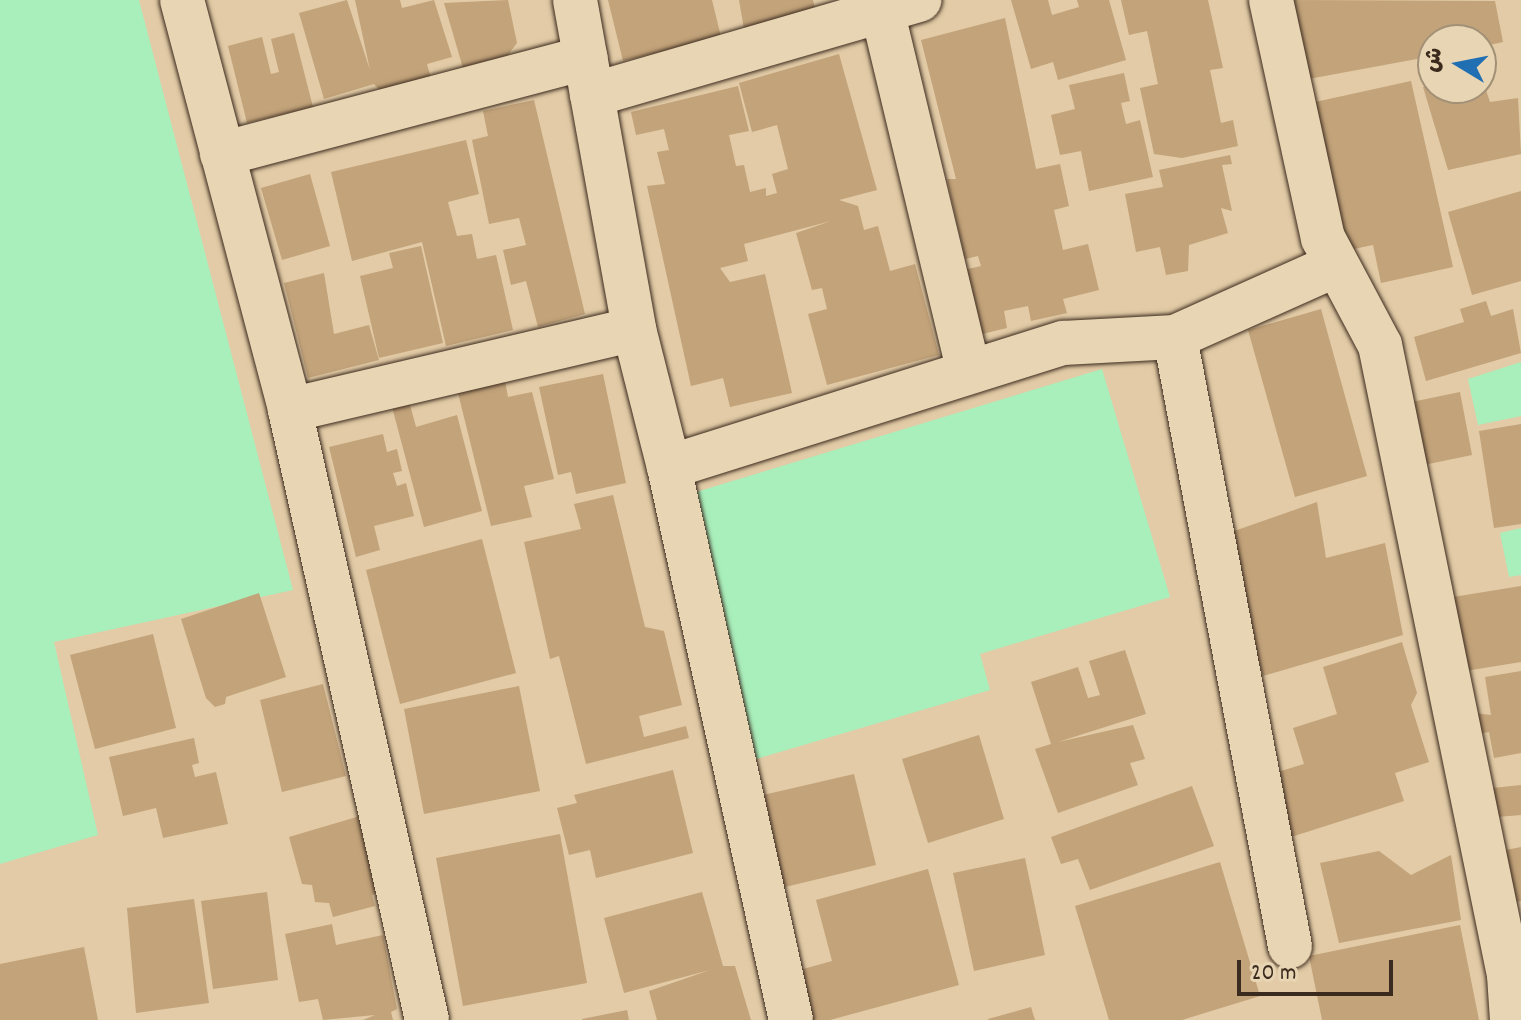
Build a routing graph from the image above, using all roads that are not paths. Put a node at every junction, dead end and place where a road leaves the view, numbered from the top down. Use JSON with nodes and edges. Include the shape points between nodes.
{"nodes":[{"id":1,"x":182,"y":0,"type":"edge"},
{"id":2,"x":575,"y":0,"type":"edge"},
{"id":3,"x":1271,"y":0,"type":"edge"},
{"id":4,"x":900,"y":5,"type":"edge"},
{"id":5,"x":589,"y":77,"type":"junction"},
{"id":6,"x":222,"y":154,"type":"junction"},
{"id":7,"x":1334,"y":266,"type":"junction"},
{"id":8,"x":634,"y":329,"type":"junction"},
{"id":9,"x":1175,"y":337,"type":"junction"},
{"id":10,"x":968,"y":368,"type":"junction"},
{"id":11,"x":290,"y":410,"type":"junction"},
{"id":12,"x":669,"y":467,"type":"junction"},
{"id":13,"x":1290,"y":946,"type":"dead end"},
{"id":14,"x":427,"y":1020,"type":"edge"},
{"id":15,"x":791,"y":1020,"type":"edge"},
{"id":16,"x":1512,"y":1020,"type":"edge"}],
"edges":[{"from":1,"to":6,"type":"street"},
{"from":2,"to":5,"type":"street"},
{"from":3,"to":7,"type":"street","via":[[1323,238]]},
{"from":4,"to":5,"type":"street"},
{"from":4,"to":10,"type":"street"},
{"from":5,"to":6,"type":"street"},
{"from":5,"to":8,"type":"street"},
{"from":6,"to":11,"type":"street"},
{"from":7,"to":9,"type":"street"},
{"from":7,"to":16,"type":"street","via":[[1361,304],[1380,345],[1509,975]]},
{"from":8,"to":11,"type":"street"},
{"from":8,"to":12,"type":"street"},
{"from":9,"to":10,"type":"street","via":[[1063,343]]},
{"from":9,"to":13,"type":"street"},
{"from":10,"to":12,"type":"street"},
{"from":11,"to":14,"type":"street"},
{"from":12,"to":15,"type":"street"}]}
